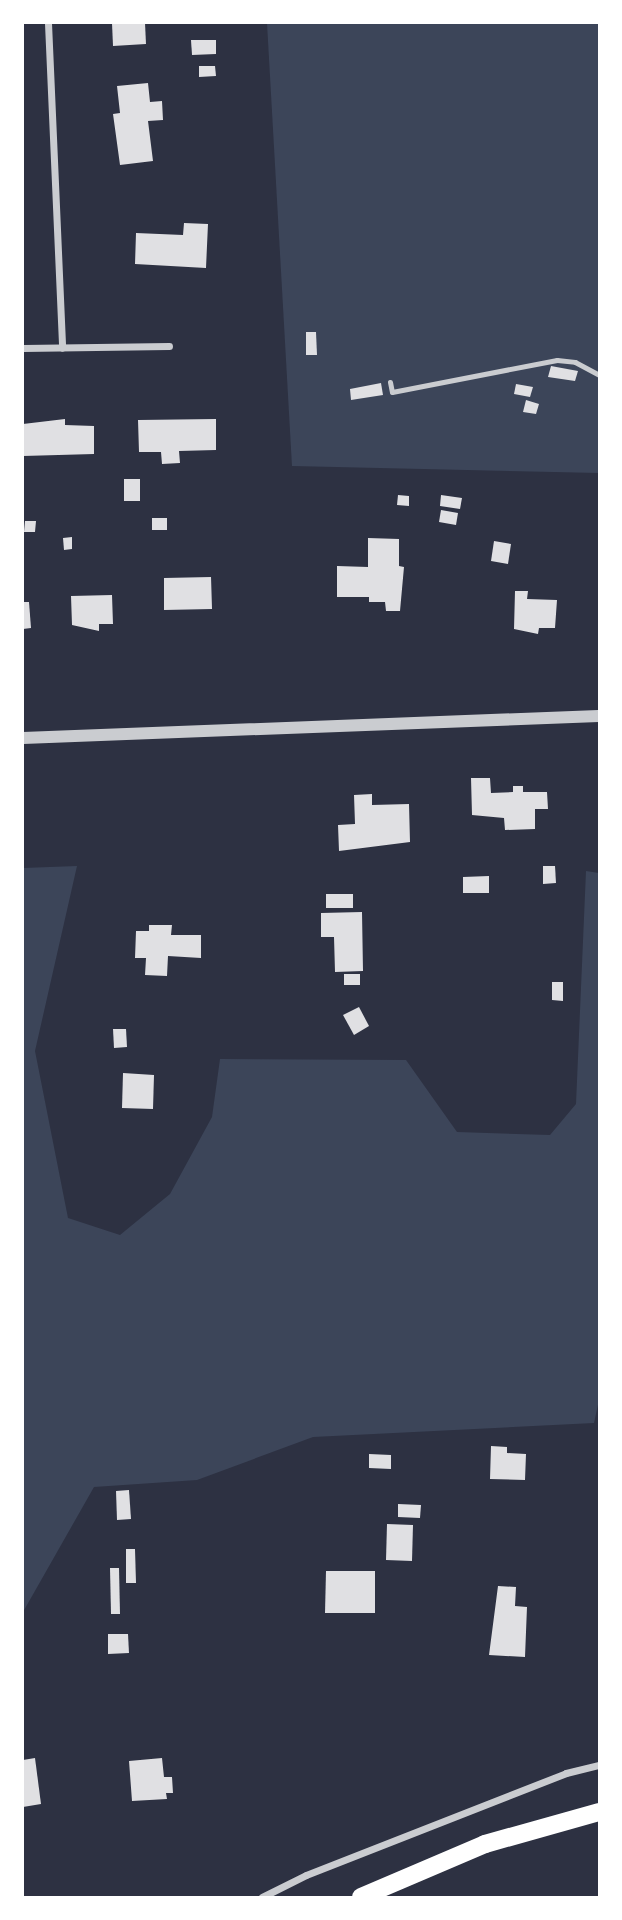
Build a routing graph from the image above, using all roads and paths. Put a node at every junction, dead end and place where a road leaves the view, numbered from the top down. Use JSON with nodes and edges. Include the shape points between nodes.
{"nodes":[{"id":1,"x":48,"y":23,"type":"edge"},
{"id":2,"x":169,"y":346,"type":"dead end"},
{"id":3,"x":23,"y":348,"type":"edge"},
{"id":4,"x":62,"y":348,"type":"junction"},
{"id":5,"x":599,"y":374,"type":"edge"},
{"id":6,"x":390,"y":382,"type":"dead end"},
{"id":7,"x":599,"y":716,"type":"edge"},
{"id":8,"x":23,"y":738,"type":"edge"},
{"id":9,"x":599,"y":1765,"type":"edge"},
{"id":10,"x":599,"y":1812,"type":"edge"},
{"id":11,"x":262,"y":1897,"type":"edge"},
{"id":12,"x":361,"y":1897,"type":"edge"}],
"edges":[{"from":1,"to":4,"type":"street"},
{"from":2,"to":4,"type":"street"},
{"from":3,"to":4,"type":"street"},
{"from":5,"to":6,"type":"lane","via":[[575,362],[556,360],[392,392]]},
{"from":7,"to":8,"type":"street"},
{"from":9,"to":11,"type":"street","via":[[540,1783]]},
{"from":10,"to":12,"type":"main road","via":[[485,1844]]}]}
